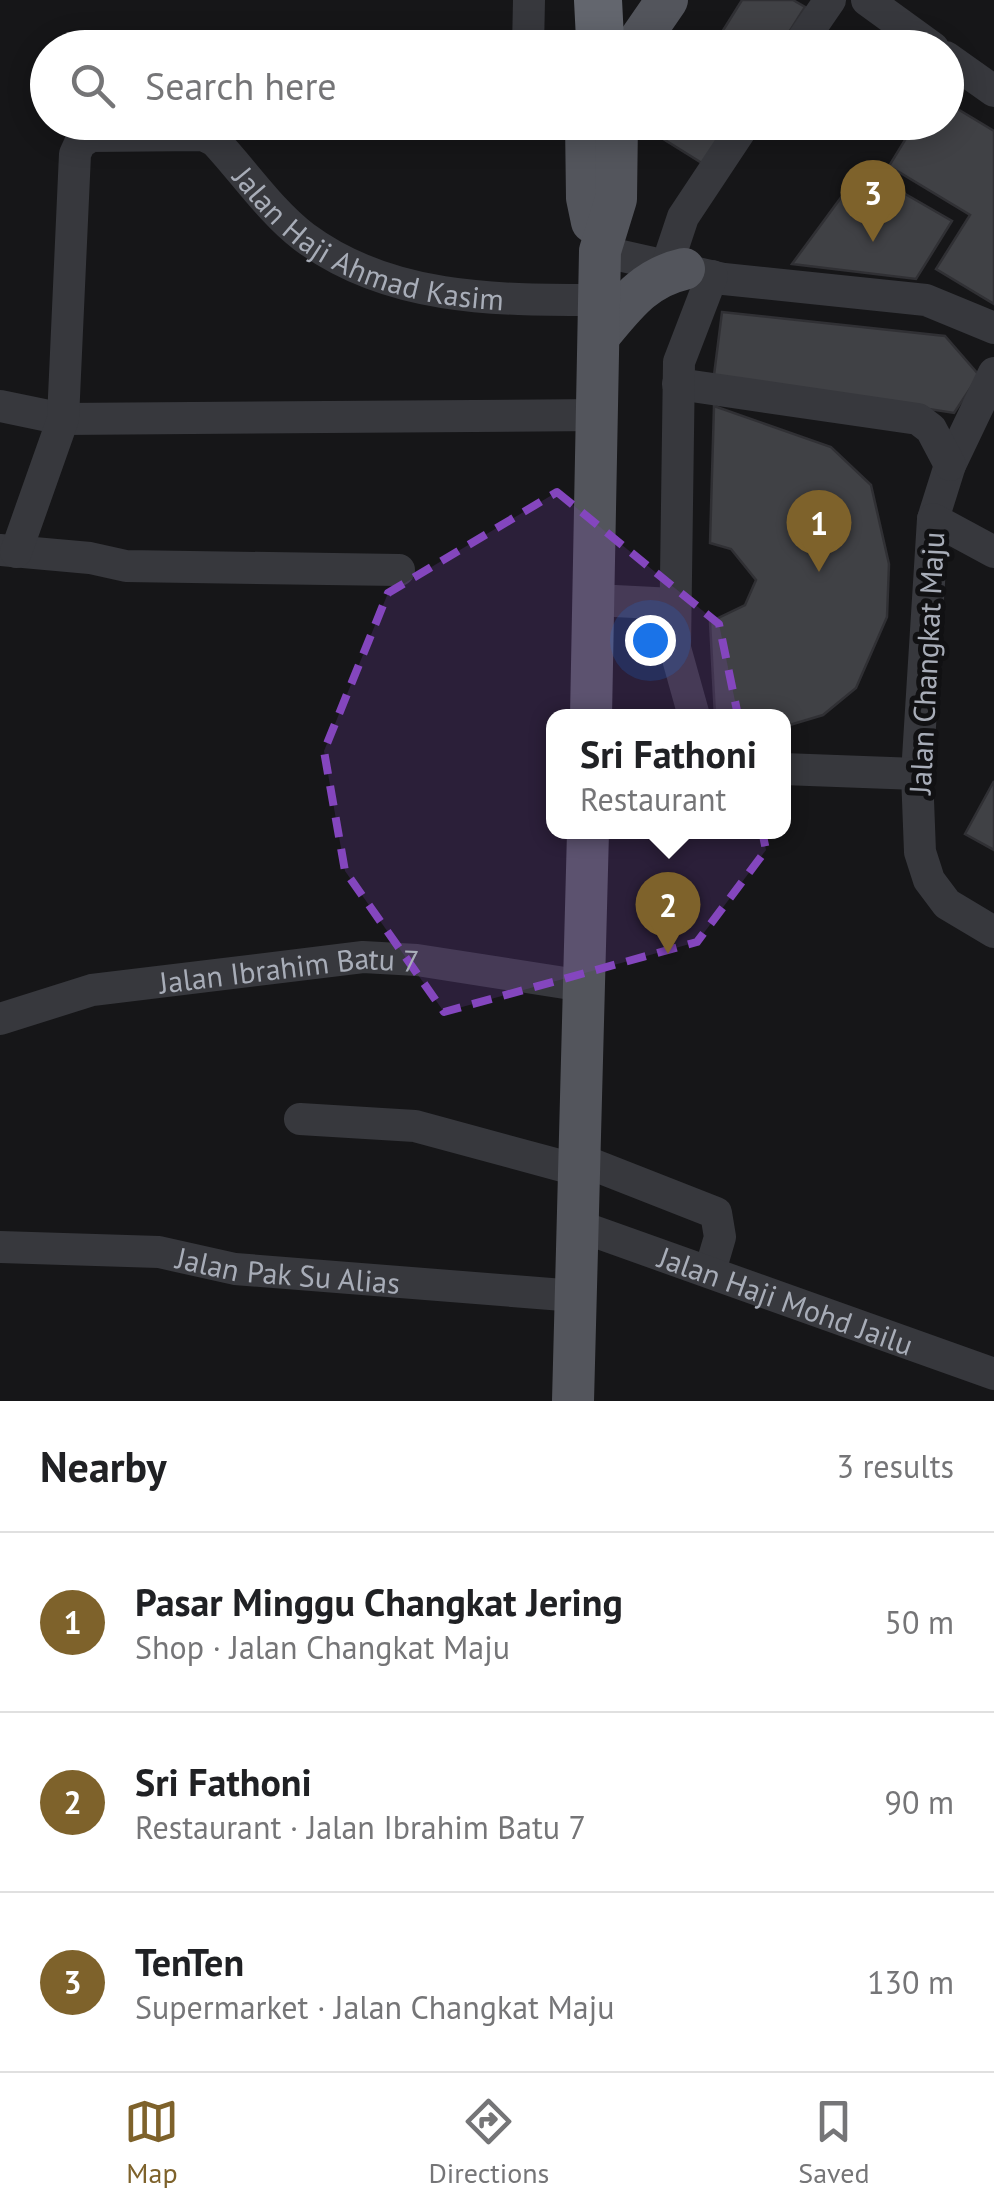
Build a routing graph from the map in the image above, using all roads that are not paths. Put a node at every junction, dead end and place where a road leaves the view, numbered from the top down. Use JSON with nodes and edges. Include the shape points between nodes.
{"nodes":[{"id":1,"x":530,"y":0,"type":"edge"},
{"id":2,"x":668,"y":0,"type":"edge"},
{"id":3,"x":830,"y":0,"type":"edge"},
{"id":4,"x":867,"y":0,"type":"edge"},
{"id":5,"x":611,"y":27,"type":"edge"},
{"id":6,"x":529,"y":30,"type":"edge"},
{"id":7,"x":809,"y":30,"type":"edge"},
{"id":8,"x":908,"y":30,"type":"edge"},
{"id":9,"x":964,"y":70,"type":"edge"},
{"id":10,"x":994,"y":91,"type":"edge"},
{"id":11,"x":84,"y":140,"type":"edge"},
{"id":12,"x":214,"y":140,"type":"edge"},
{"id":13,"x":586,"y":140,"type":"edge"},
{"id":14,"x":617,"y":140,"type":"edge"},
{"id":15,"x":734,"y":140,"type":"edge"},
{"id":16,"x":600,"y":252,"type":"junction"},
{"id":17,"x":688,"y":270,"type":"junction"},
{"id":18,"x":599,"y":318,"type":"junction"},
{"id":19,"x":994,"y":328,"type":"edge"},
{"id":20,"x":994,"y":373,"type":"edge"},
{"id":21,"x":678,"y":384,"type":"junction"},
{"id":22,"x":0,"y":406,"type":"edge"},
{"id":23,"x":599,"y":415,"type":"junction"},
{"id":24,"x":62,"y":419,"type":"junction"},
{"id":25,"x":950,"y":465,"type":"junction"},
{"id":26,"x":933,"y":519,"type":"junction"},
{"id":27,"x":8,"y":551,"type":"edge"},
{"id":28,"x":994,"y":552,"type":"edge"},
{"id":29,"x":399,"y":570,"type":"dead end"},
{"id":30,"x":595,"y":590,"type":"junction"},
{"id":31,"x":674,"y":594,"type":"junction"},
{"id":32,"x":592,"y":709,"type":"edge"},
{"id":33,"x":692,"y":709,"type":"edge"},
{"id":34,"x":791,"y":769,"type":"edge"},
{"id":35,"x":917,"y":774,"type":"junction"},
{"id":36,"x":588,"y":839,"type":"edge"},
{"id":37,"x":994,"y":932,"type":"edge"},
{"id":38,"x":584,"y":986,"type":"junction"},
{"id":39,"x":0,"y":1019,"type":"edge"},
{"id":40,"x":300,"y":1120,"type":"dead end"},
{"id":41,"x":580,"y":1166,"type":"junction"},
{"id":42,"x":580,"y":1226,"type":"junction"},
{"id":43,"x":0,"y":1247,"type":"edge"},
{"id":44,"x":710,"y":1271,"type":"junction"},
{"id":45,"x":576,"y":1296,"type":"junction"},
{"id":46,"x":994,"y":1374,"type":"edge"},
{"id":47,"x":573,"y":1401,"type":"edge"}],
"edges":[{"from":1,"to":6,"type":"street"},
{"from":2,"to":5,"type":"main road"},
{"from":3,"to":7,"type":"street"},
{"from":4,"to":8,"type":"street"},
{"from":9,"to":10,"type":"street"},
{"from":11,"to":24,"type":"street","name":"Jalan Haji Ahmad Kasim","via":[[76,154]]},
{"from":12,"to":18,"type":"street","name":"Jalan Haji Ahmad Kasim","via":[[303,236],[362,270],[422,290]]},
{"from":13,"to":16,"type":"main road","via":[[587,198]]},
{"from":14,"to":16,"type":"main road","via":[[616,199]]},
{"from":15,"to":17,"type":"street","via":[[683,216]]},
{"from":16,"to":17,"type":"street"},
{"from":16,"to":18,"type":"main road"},
{"from":17,"to":18,"type":"main road","via":[[664,274]]},
{"from":17,"to":19,"type":"street","via":[[926,300]]},
{"from":17,"to":21,"type":"street"},
{"from":18,"to":23,"type":"main road"},
{"from":20,"to":25,"type":"street","name":"Jalan Changkat Maju"},
{"from":21,"to":25,"type":"street","via":[[918,419],[932,429]]},
{"from":21,"to":31,"type":"street"},
{"from":22,"to":24,"type":"street"},
{"from":23,"to":24,"type":"street"},
{"from":23,"to":30,"type":"main road"},
{"from":24,"to":27,"type":"street"},
{"from":25,"to":26,"type":"street","name":"Jalan Changkat Maju"},
{"from":26,"to":28,"type":"street"},
{"from":26,"to":35,"type":"street","name":"Jalan Changkat Maju"},
{"from":27,"to":29,"type":"street","via":[[126,566]]},
{"from":30,"to":31,"type":"street"},
{"from":30,"to":32,"type":"main road"},
{"from":31,"to":33,"type":"street","via":[[675,648]]},
{"from":34,"to":35,"type":"street"},
{"from":35,"to":37,"type":"street","name":"Jalan Changkat Maju","via":[[920,852],[929,880],[946,904]]},
{"from":36,"to":38,"type":"main road"},
{"from":38,"to":39,"type":"street","name":"Jalan Ibrahim Batu 7","via":[[363,957],[92,990]]},
{"from":38,"to":41,"type":"main road"},
{"from":40,"to":41,"type":"street","via":[[415,1126]]},
{"from":41,"to":42,"type":"main road"},
{"from":41,"to":44,"type":"street","via":[[716,1213],[720,1237]]},
{"from":42,"to":44,"type":"street","name":"Jalan Haji Mohd Jailu"},
{"from":42,"to":45,"type":"main road"},
{"from":43,"to":45,"type":"street","name":"Jalan Pak Su Alias","via":[[159,1252],[235,1269]]},
{"from":44,"to":46,"type":"street","name":"Jalan Haji Mohd Jailu"},
{"from":45,"to":47,"type":"main road"}]}
